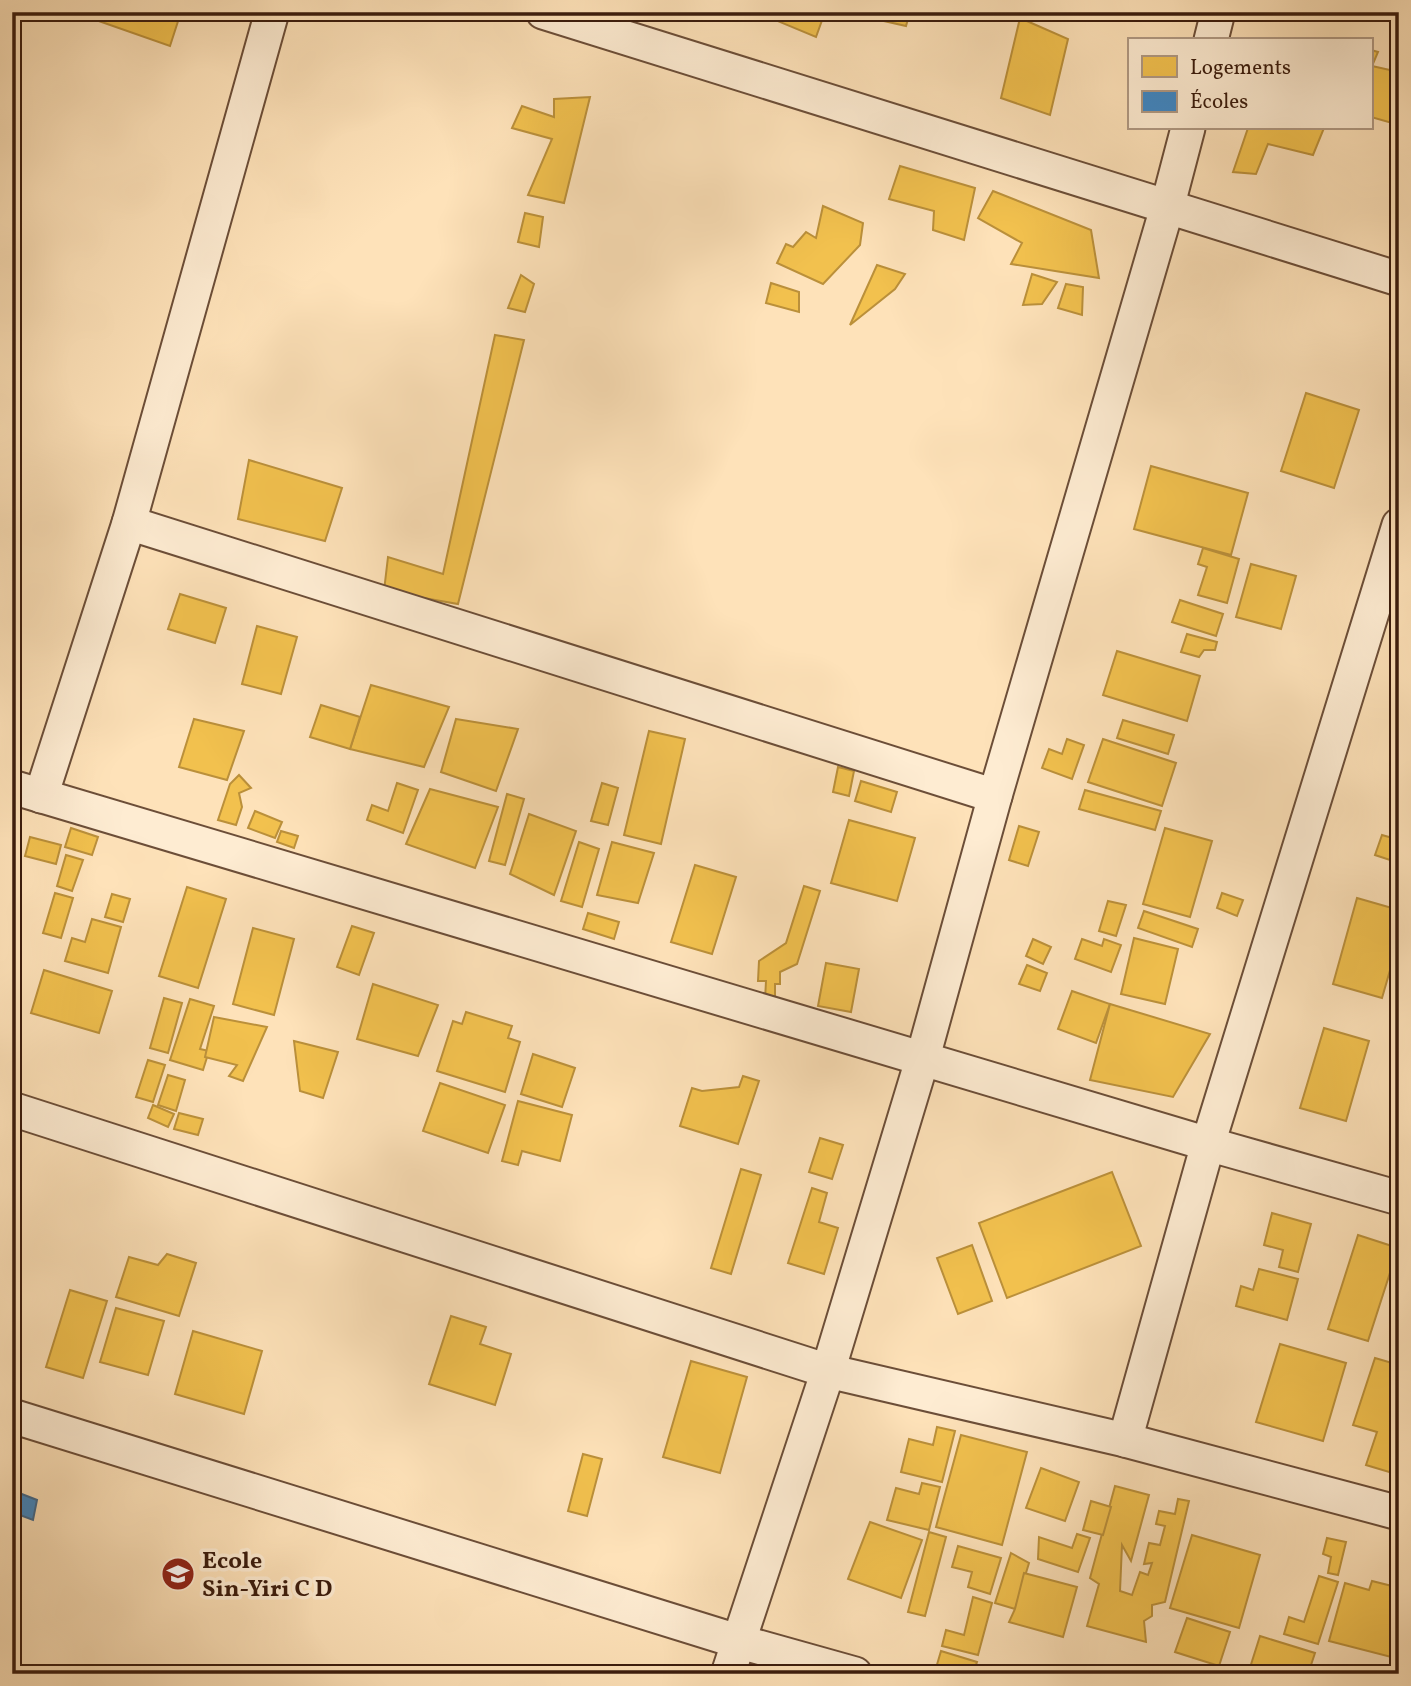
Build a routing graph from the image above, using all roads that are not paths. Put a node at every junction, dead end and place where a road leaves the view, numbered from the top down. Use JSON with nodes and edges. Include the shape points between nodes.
{"nodes":[{"id":1,"x":272,"y":12,"type":"edge"},
{"id":2,"x":543,"y":12,"type":"edge"},
{"id":3,"x":1218,"y":12,"type":"edge"},
{"id":4,"x":1212,"y":38,"type":"edge"},
{"id":5,"x":1187,"y":130,"type":"edge"},
{"id":6,"x":1167,"y":208,"type":"junction"},
{"id":7,"x":1399,"y":279,"type":"edge"},
{"id":8,"x":129,"y":523,"type":"junction"},
{"id":9,"x":1399,"y":525,"type":"edge"},
{"id":10,"x":1393,"y":569,"type":"edge"},
{"id":11,"x":27,"y":791,"type":"edge"},
{"id":12,"x":995,"y":796,"type":"junction"},
{"id":13,"x":923,"y":1057,"type":"junction"},
{"id":14,"x":12,"y":1109,"type":"edge"},
{"id":15,"x":1208,"y":1144,"type":"junction"},
{"id":16,"x":1399,"y":1198,"type":"edge"},
{"id":17,"x":828,"y":1371,"type":"junction"},
{"id":18,"x":12,"y":1416,"type":"edge"},
{"id":19,"x":1125,"y":1440,"type":"junction"},
{"id":20,"x":1399,"y":1513,"type":"edge"},
{"id":21,"x":737,"y":1641,"type":"junction"},
{"id":22,"x":728,"y":1674,"type":"edge"},
{"id":23,"x":855,"y":1674,"type":"edge"}],
"edges":[{"from":1,"to":8,"type":"street"},
{"from":2,"to":6,"type":"street"},
{"from":3,"to":4,"type":"street"},
{"from":5,"to":6,"type":"street"},
{"from":6,"to":7,"type":"street"},
{"from":6,"to":12,"type":"street"},
{"from":8,"to":11,"type":"street"},
{"from":8,"to":12,"type":"street"},
{"from":9,"to":10,"type":"street"},
{"from":10,"to":15,"type":"street"},
{"from":11,"to":13,"type":"street"},
{"from":12,"to":13,"type":"street"},
{"from":13,"to":15,"type":"street"},
{"from":13,"to":17,"type":"street"},
{"from":14,"to":17,"type":"street"},
{"from":15,"to":16,"type":"street"},
{"from":15,"to":19,"type":"street"},
{"from":17,"to":19,"type":"street"},
{"from":17,"to":21,"type":"street"},
{"from":18,"to":21,"type":"street"},
{"from":19,"to":20,"type":"street"},
{"from":21,"to":22,"type":"street"},
{"from":21,"to":23,"type":"street"}]}
